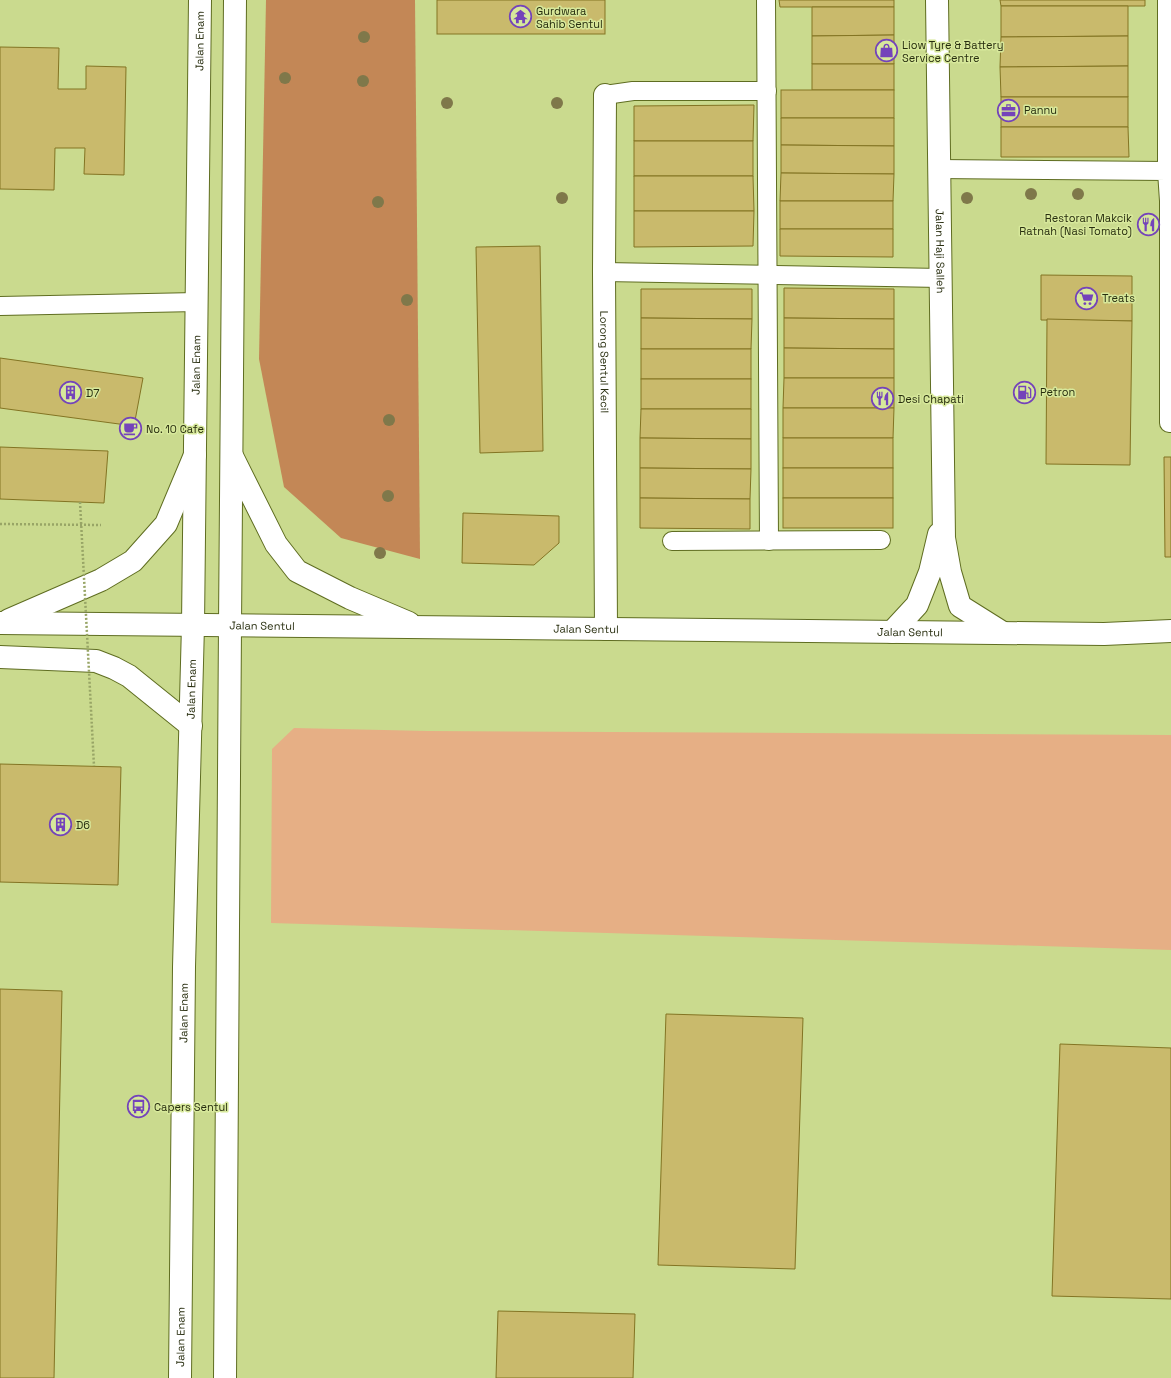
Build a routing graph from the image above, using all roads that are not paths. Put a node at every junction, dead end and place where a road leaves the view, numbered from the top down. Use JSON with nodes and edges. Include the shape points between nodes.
{"nodes":[{"id":1,"x":200,"y":0,"type":"edge"},
{"id":2,"x":235,"y":0,"type":"edge"},
{"id":3,"x":766,"y":0,"type":"edge"},
{"id":4,"x":937,"y":0,"type":"edge"},
{"id":5,"x":1167,"y":0,"type":"edge"},
{"id":6,"x":767,"y":91,"type":"junction"},
{"id":7,"x":605,"y":95,"type":"joint"},
{"id":8,"x":939,"y":169,"type":"junction"},
{"id":9,"x":1167,"y":172,"type":"junction"},
{"id":10,"x":1170,"y":201,"type":"edge"},
{"id":11,"x":604,"y":272,"type":"junction"},
{"id":12,"x":767,"y":275,"type":"junction"},
{"id":13,"x":941,"y":278,"type":"junction"},
{"id":14,"x":196,"y":302,"type":"junction"},
{"id":15,"x":0,"y":306,"type":"edge"},
{"id":16,"x":1171,"y":423,"type":"edge"},
{"id":17,"x":195,"y":455,"type":"junction"},
{"id":18,"x":232,"y":456,"type":"junction"},
{"id":19,"x":944,"y":503,"type":"junction"},
{"id":20,"x":881,"y":540,"type":"dead end"},
{"id":21,"x":672,"y":541,"type":"dead end"},
{"id":22,"x":769,"y":541,"type":"junction"},
{"id":23,"x":1,"y":623,"type":"edge"},
{"id":24,"x":193,"y":625,"type":"junction"},
{"id":25,"x":230,"y":625,"type":"junction"},
{"id":26,"x":420,"y":627,"type":"junction"},
{"id":27,"x":606,"y":629,"type":"junction"},
{"id":28,"x":1171,"y":631,"type":"edge"},
{"id":29,"x":892,"y":632,"type":"junction"},
{"id":30,"x":1003,"y":634,"type":"junction"},
{"id":31,"x":0,"y":657,"type":"edge"},
{"id":32,"x":191,"y":726,"type":"junction"},
{"id":33,"x":180,"y":1378,"type":"edge"},
{"id":34,"x":225,"y":1378,"type":"edge"}],
"edges":[{"from":1,"to":14,"type":"main road","name":"Jalan Enam"},
{"from":2,"to":18,"type":"main road"},
{"from":3,"to":6,"type":"lane"},
{"from":4,"to":8,"type":"main road","name":"Jalan Haji Salleh"},
{"from":5,"to":9,"type":"lane"},
{"from":6,"to":7,"type":"lane","via":[[633,91]]},
{"from":6,"to":12,"type":"lane"},
{"from":7,"to":11,"type":"main road","name":"Lorong Sentul Kecil"},
{"from":8,"to":9,"type":"lane"},
{"from":8,"to":13,"type":"main road","name":"Jalan Haji Salleh"},
{"from":9,"to":10,"type":"lane"},
{"from":10,"to":16,"type":"lane"},
{"from":11,"to":12,"type":"lane"},
{"from":11,"to":27,"type":"main road","name":"Lorong Sentul Kecil"},
{"from":12,"to":13,"type":"lane"},
{"from":12,"to":22,"type":"lane"},
{"from":13,"to":19,"type":"main road","name":"Jalan Haji Salleh"},
{"from":14,"to":15,"type":"lane"},
{"from":14,"to":17,"type":"main road","name":"Jalan Enam"},
{"from":17,"to":23,"type":"main road","via":[[166,524],[133,561],[101,580]]},
{"from":17,"to":24,"type":"main road","name":"Jalan Enam"},
{"from":18,"to":25,"type":"main road"},
{"from":18,"to":26,"type":"main road","via":[[276,544],[297,571],[350,598]]},
{"from":19,"to":29,"type":"main road","name":"Jalan Haji Salleh","via":[[932,565],[917,605]]},
{"from":19,"to":30,"type":"main road","name":"Jalan Haji Salleh","via":[[945,544],[960,606]]},
{"from":20,"to":22,"type":"lane"},
{"from":21,"to":22,"type":"lane"},
{"from":23,"to":24,"type":"main road","name":"Jalan Sentul"},
{"from":24,"to":25,"type":"main road","name":"Jalan Sentul"},
{"from":24,"to":32,"type":"main road","name":"Jalan Enam"},
{"from":25,"to":26,"type":"main road","name":"Jalan Sentul"},
{"from":25,"to":34,"type":"main road"},
{"from":26,"to":27,"type":"main road","name":"Jalan Sentul"},
{"from":27,"to":29,"type":"main road","name":"Jalan Sentul"},
{"from":28,"to":30,"type":"main road","name":"Jalan Sentul"},
{"from":29,"to":30,"type":"main road","name":"Jalan Sentul"},
{"from":31,"to":32,"type":"main road","via":[[96,661],[129,676]]},
{"from":32,"to":33,"type":"main road","name":"Jalan Enam","via":[[184,967]]}]}
